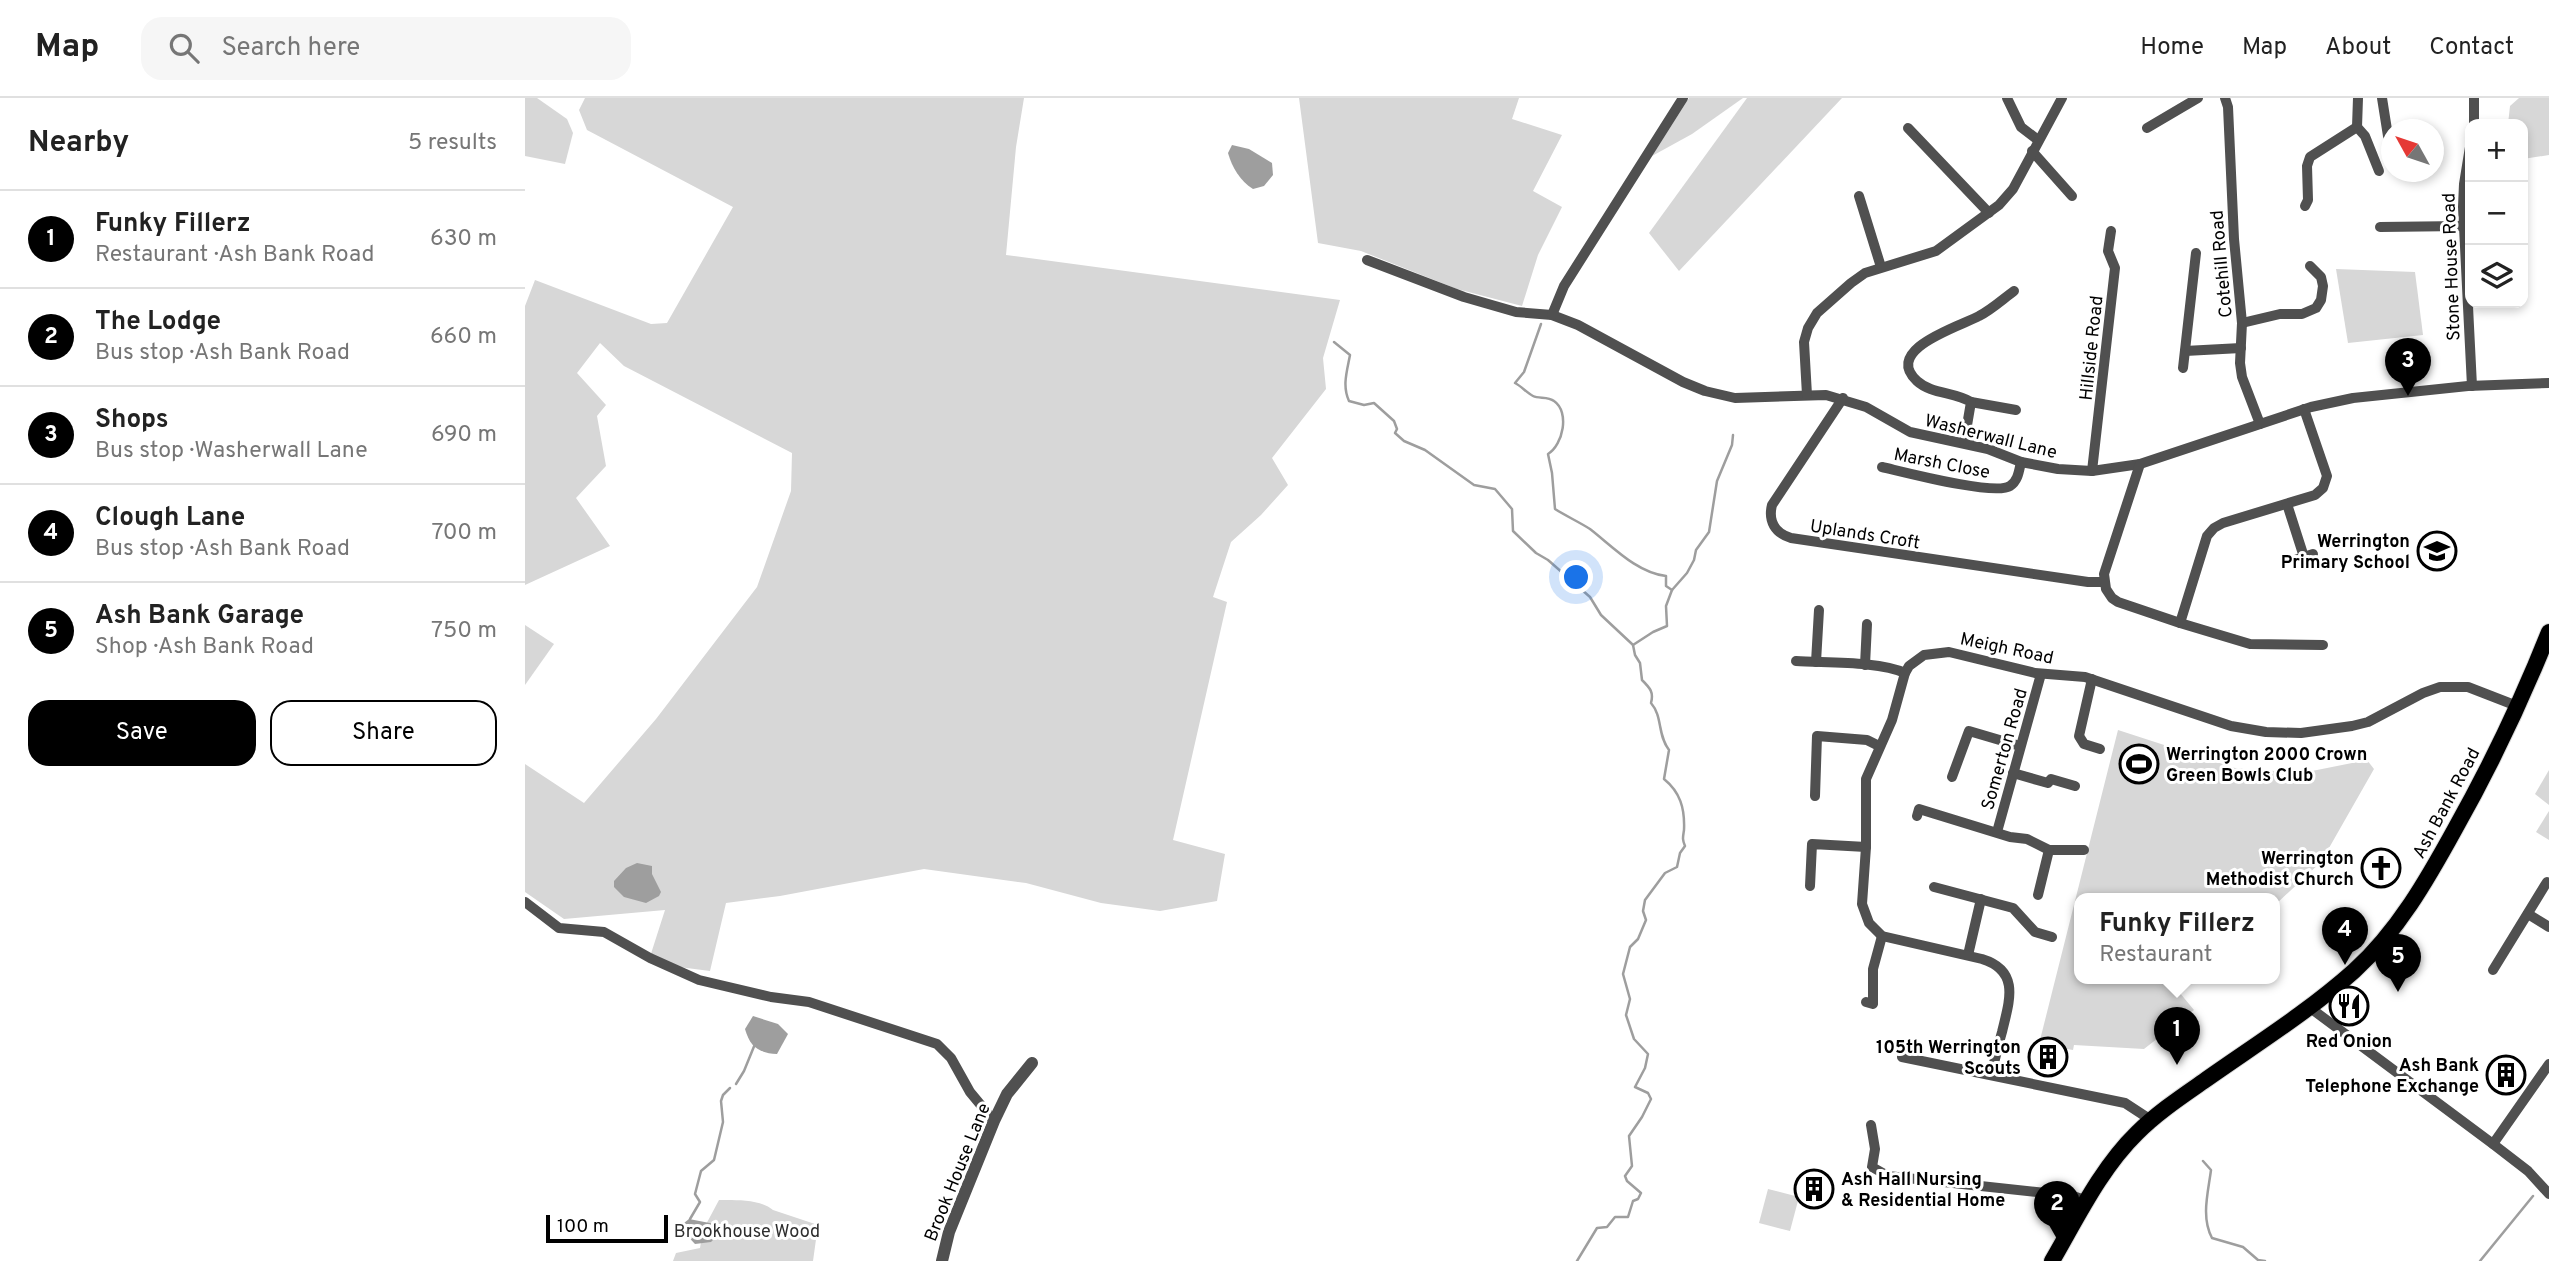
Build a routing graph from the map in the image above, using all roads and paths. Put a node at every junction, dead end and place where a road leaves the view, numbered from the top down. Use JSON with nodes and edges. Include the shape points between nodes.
{"nodes":[{"id":1,"x":1683,"y":98,"type":"edge"},
{"id":2,"x":2007,"y":98,"type":"edge"},
{"id":3,"x":2062,"y":98,"type":"edge"},
{"id":4,"x":2225,"y":98,"type":"edge"},
{"id":5,"x":2358,"y":98,"type":"edge"},
{"id":6,"x":2382,"y":98,"type":"edge"},
{"id":7,"x":2474,"y":98,"type":"edge"},
{"id":8,"x":2194,"y":99,"type":"edge"},
{"id":9,"x":2385,"y":119,"type":"edge"},
{"id":10,"x":2475,"y":119,"type":"edge"},
{"id":11,"x":2357,"y":127,"type":"junction"},
{"id":12,"x":1908,"y":128,"type":"dead end"},
{"id":13,"x":2147,"y":128,"type":"dead end"},
{"id":14,"x":2038,"y":140,"type":"junction"},
{"id":15,"x":2032,"y":151,"type":"junction"},
{"id":16,"x":2374,"y":166,"type":"dead end"},
{"id":17,"x":2465,"y":178,"type":"edge"},
{"id":18,"x":1859,"y":196,"type":"dead end"},
{"id":19,"x":2071,"y":196,"type":"dead end"},
{"id":20,"x":2308,"y":202,"type":"dead end"},
{"id":21,"x":1989,"y":213,"type":"junction"},
{"id":22,"x":2463,"y":226,"type":"junction"},
{"id":23,"x":2380,"y":227,"type":"dead end"},
{"id":24,"x":2111,"y":231,"type":"dead end"},
{"id":25,"x":2196,"y":254,"type":"dead end"},
{"id":26,"x":1367,"y":260,"type":"dead end"},
{"id":27,"x":1881,"y":267,"type":"junction"},
{"id":28,"x":2316,"y":268,"type":"dead end"},
{"id":29,"x":2014,"y":291,"type":"dead end"},
{"id":30,"x":1552,"y":315,"type":"junction"},
{"id":31,"x":2242,"y":323,"type":"junction"},
{"id":32,"x":2241,"y":348,"type":"junction"},
{"id":33,"x":2185,"y":351,"type":"junction"},
{"id":34,"x":2183,"y":368,"type":"dead end"},
{"id":35,"x":2549,"y":383,"type":"edge"},
{"id":36,"x":2472,"y":386,"type":"junction"},
{"id":37,"x":1807,"y":395,"type":"junction"},
{"id":38,"x":1843,"y":398,"type":"junction"},
{"id":39,"x":1971,"y":402,"type":"junction"},
{"id":40,"x":2304,"y":409,"type":"junction"},
{"id":41,"x":2016,"y":410,"type":"dead end"},
{"id":42,"x":2260,"y":424,"type":"junction"},
{"id":43,"x":1964,"y":443,"type":"junction"},
{"id":44,"x":2021,"y":462,"type":"junction"},
{"id":45,"x":2140,"y":464,"type":"junction"},
{"id":46,"x":1882,"y":467,"type":"dead end"},
{"id":47,"x":2092,"y":471,"type":"junction"},
{"id":48,"x":2287,"y":503,"type":"junction"},
{"id":49,"x":2304,"y":557,"type":"dead end"},
{"id":50,"x":2104,"y":582,"type":"junction"},
{"id":51,"x":1819,"y":610,"type":"dead end"},
{"id":52,"x":2180,"y":623,"type":"junction"},
{"id":53,"x":1867,"y":624,"type":"dead end"},
{"id":54,"x":2549,"y":632,"type":"edge"},
{"id":55,"x":2323,"y":645,"type":"dead end"},
{"id":56,"x":1796,"y":661,"type":"dead end"},
{"id":57,"x":1816,"y":662,"type":"junction"},
{"id":58,"x":1865,"y":665,"type":"junction"},
{"id":59,"x":1905,"y":673,"type":"junction"},
{"id":60,"x":2041,"y":674,"type":"junction"},
{"id":61,"x":2092,"y":679,"type":"junction"},
{"id":62,"x":2518,"y":706,"type":"junction"},
{"id":63,"x":1879,"y":746,"type":"junction"},
{"id":64,"x":2021,"y":746,"type":"junction"},
{"id":65,"x":2100,"y":749,"type":"dead end"},
{"id":66,"x":2013,"y":773,"type":"junction"},
{"id":67,"x":1952,"y":777,"type":"dead end"},
{"id":68,"x":2075,"y":786,"type":"dead end"},
{"id":69,"x":1815,"y":796,"type":"dead end"},
{"id":70,"x":1917,"y":816,"type":"dead end"},
{"id":71,"x":1997,"y":832,"type":"junction"},
{"id":72,"x":1866,"y":847,"type":"junction"},
{"id":73,"x":2049,"y":850,"type":"junction"},
{"id":74,"x":2084,"y":850,"type":"dead end"},
{"id":75,"x":2547,"y":882,"type":"dead end"},
{"id":76,"x":1809,"y":886,"type":"dead end"},
{"id":77,"x":1934,"y":887,"type":"dead end"},
{"id":78,"x":2038,"y":895,"type":"dead end"},
{"id":79,"x":1982,"y":899,"type":"junction"},
{"id":80,"x":525,"y":902,"type":"edge"},
{"id":81,"x":2528,"y":914,"type":"junction"},
{"id":82,"x":2549,"y":927,"type":"edge"},
{"id":83,"x":1882,"y":936,"type":"junction"},
{"id":84,"x":2052,"y":937,"type":"dead end"},
{"id":85,"x":1968,"y":955,"type":"junction"},
{"id":86,"x":2493,"y":970,"type":"dead end"},
{"id":87,"x":1866,"y":1002,"type":"dead end"},
{"id":88,"x":2309,"y":1007,"type":"junction"},
{"id":89,"x":1902,"y":1057,"type":"dead end"},
{"id":90,"x":1032,"y":1063,"type":"dead end"},
{"id":91,"x":2549,"y":1066,"type":"edge"},
{"id":92,"x":1991,"y":1074,"type":"junction"},
{"id":93,"x":2151,"y":1119,"type":"junction"},
{"id":94,"x":994,"y":1121,"type":"junction"},
{"id":95,"x":1871,"y":1125,"type":"dead end"},
{"id":96,"x":2493,"y":1144,"type":"junction"},
{"id":97,"x":2549,"y":1194,"type":"edge"},
{"id":98,"x":2088,"y":1201,"type":"junction"},
{"id":99,"x":942,"y":1261,"type":"edge"},
{"id":100,"x":2052,"y":1261,"type":"edge"}],
"edges":[{"from":1,"to":30,"type":"street","via":[[1564,286]]},
{"from":2,"to":14,"type":"street","via":[[2021,127]]},
{"from":3,"to":14,"type":"street"},
{"from":4,"to":31,"type":"street","name":"Cotehill Road"},
{"from":5,"to":11,"type":"street"},
{"from":6,"to":9,"type":"street"},
{"from":7,"to":10,"type":"street"},
{"from":8,"to":13,"type":"street"},
{"from":11,"to":16,"type":"street","via":[[2365,136]]},
{"from":11,"to":20,"type":"street","via":[[2311,157]]},
{"from":12,"to":21,"type":"street"},
{"from":14,"to":15,"type":"street"},
{"from":15,"to":19,"type":"street"},
{"from":15,"to":21,"type":"street","via":[[2013,189]]},
{"from":17,"to":22,"type":"street","name":"Stone House Road"},
{"from":18,"to":27,"type":"street"},
{"from":21,"to":27,"type":"street","via":[[1936,251]]},
{"from":22,"to":23,"type":"street"},
{"from":22,"to":36,"type":"street","name":"Stone House Road"},
{"from":24,"to":47,"type":"street","name":"Hillside Road","via":[[2108,251],[2116,268]]},
{"from":25,"to":33,"type":"street"},
{"from":26,"to":30,"type":"street","name":"Washerwall Lane","via":[[1464,297],[1517,312]]},
{"from":27,"to":37,"type":"street","via":[[1851,282],[1812,320],[1803,350]]},
{"from":28,"to":31,"type":"street","via":[[2323,290],[2312,310]]},
{"from":29,"to":39,"type":"street","via":[[1981,315],[1922,342],[1911,355],[1910,370],[1919,382]]},
{"from":30,"to":37,"type":"street","name":"Washerwall Lane","via":[[1705,391],[1735,398]]},
{"from":31,"to":32,"type":"street","name":"Cotehill Road"},
{"from":32,"to":33,"type":"street"},
{"from":32,"to":42,"type":"street","name":"Cotehill Road","via":[[2242,377]]},
{"from":33,"to":34,"type":"street"},
{"from":35,"to":36,"type":"street","name":"Washerwall Lane"},
{"from":36,"to":40,"type":"street","name":"Washerwall Lane","via":[[2353,398]]},
{"from":37,"to":38,"type":"street","name":"Washerwall Lane"},
{"from":38,"to":43,"type":"street","name":"Washerwall Lane","via":[[1910,432]]},
{"from":38,"to":50,"type":"street","name":"Uplands Croft","via":[[1772,505],[1771,518],[1780,533],[1911,557]]},
{"from":39,"to":41,"type":"street"},
{"from":39,"to":43,"type":"street"},
{"from":40,"to":42,"type":"street","name":"Washerwall Lane"},
{"from":40,"to":48,"type":"street","via":[[2327,480],[2318,494]]},
{"from":42,"to":45,"type":"street","name":"Washerwall Lane"},
{"from":43,"to":44,"type":"street","name":"Washerwall Lane"},
{"from":44,"to":46,"type":"street","name":"Marsh Close","via":[[2015,481],[1999,489]]},
{"from":44,"to":47,"type":"street","name":"Washerwall Lane"},
{"from":45,"to":47,"type":"street","name":"Washerwall Lane"},
{"from":45,"to":50,"type":"street"},
{"from":48,"to":49,"type":"street"},
{"from":48,"to":52,"type":"street","via":[[2223,523],[2210,532]]},
{"from":50,"to":52,"type":"street","via":[[2112,598]]},
{"from":51,"to":57,"type":"street"},
{"from":52,"to":55,"type":"street","via":[[2250,644]]},
{"from":53,"to":58,"type":"street"},
{"from":54,"to":62,"type":"highway","name":"Ash Bank Road"},
{"from":56,"to":57,"type":"street"},
{"from":57,"to":58,"type":"street"},
{"from":58,"to":59,"type":"street"},
{"from":59,"to":60,"type":"street","name":"Meigh Road","via":[[1919,658],[1943,652]]},
{"from":59,"to":63,"type":"street","via":[[1892,720]]},
{"from":60,"to":61,"type":"street","name":"Meigh Road"},
{"from":60,"to":64,"type":"street","name":"Somerton Road"},
{"from":61,"to":62,"type":"street","name":"Meigh Road","via":[[2231,726],[2275,733],[2352,726],[2448,687],[2468,687]]},
{"from":61,"to":65,"type":"street","via":[[2079,736],[2084,744]]},
{"from":62,"to":88,"type":"highway","name":"Ash Bank Road","via":[[2473,798],[2411,904],[2355,970]]},
{"from":63,"to":69,"type":"street","via":[[1867,740],[1817,736]]},
{"from":63,"to":72,"type":"street","via":[[1866,779]]},
{"from":64,"to":66,"type":"street","name":"Somerton Road"},
{"from":64,"to":67,"type":"street","via":[[1969,731]]},
{"from":66,"to":68,"type":"street"},
{"from":66,"to":71,"type":"street","name":"Somerton Road"},
{"from":70,"to":71,"type":"street","via":[[1919,809]]},
{"from":71,"to":73,"type":"street"},
{"from":72,"to":76,"type":"street","via":[[1812,844]]},
{"from":72,"to":83,"type":"street","via":[[1862,904],[1869,923]]},
{"from":73,"to":74,"type":"street"},
{"from":73,"to":78,"type":"street"},
{"from":75,"to":81,"type":"street"},
{"from":77,"to":79,"type":"street"},
{"from":79,"to":84,"type":"street","via":[[2013,908],[2035,932]]},
{"from":79,"to":85,"type":"street"},
{"from":80,"to":94,"type":"street","via":[[559,928],[604,932],[699,980],[809,1002],[937,1044]]},
{"from":81,"to":82,"type":"street"},
{"from":81,"to":86,"type":"street"},
{"from":83,"to":85,"type":"street"},
{"from":83,"to":87,"type":"street","via":[[1873,969],[1873,1004]]},
{"from":85,"to":92,"type":"street","via":[[1993,963],[2010,986]]},
{"from":88,"to":93,"type":"highway","name":"Ash Bank Road"},
{"from":88,"to":96,"type":"street"},
{"from":89,"to":92,"type":"street"},
{"from":90,"to":94,"type":"street","name":"Brook House Lane","via":[[1007,1094]]},
{"from":91,"to":96,"type":"street"},
{"from":92,"to":93,"type":"street","via":[[2125,1104]]},
{"from":93,"to":98,"type":"highway","name":"Ash Bank Road","via":[[2123,1147]]},
{"from":94,"to":99,"type":"street","name":"Brook House Lane","via":[[949,1232]]},
{"from":95,"to":98,"type":"street","via":[[1872,1167],[1888,1176]]},
{"from":96,"to":97,"type":"street"},
{"from":98,"to":100,"type":"highway","name":"Ash Bank Road"}]}
